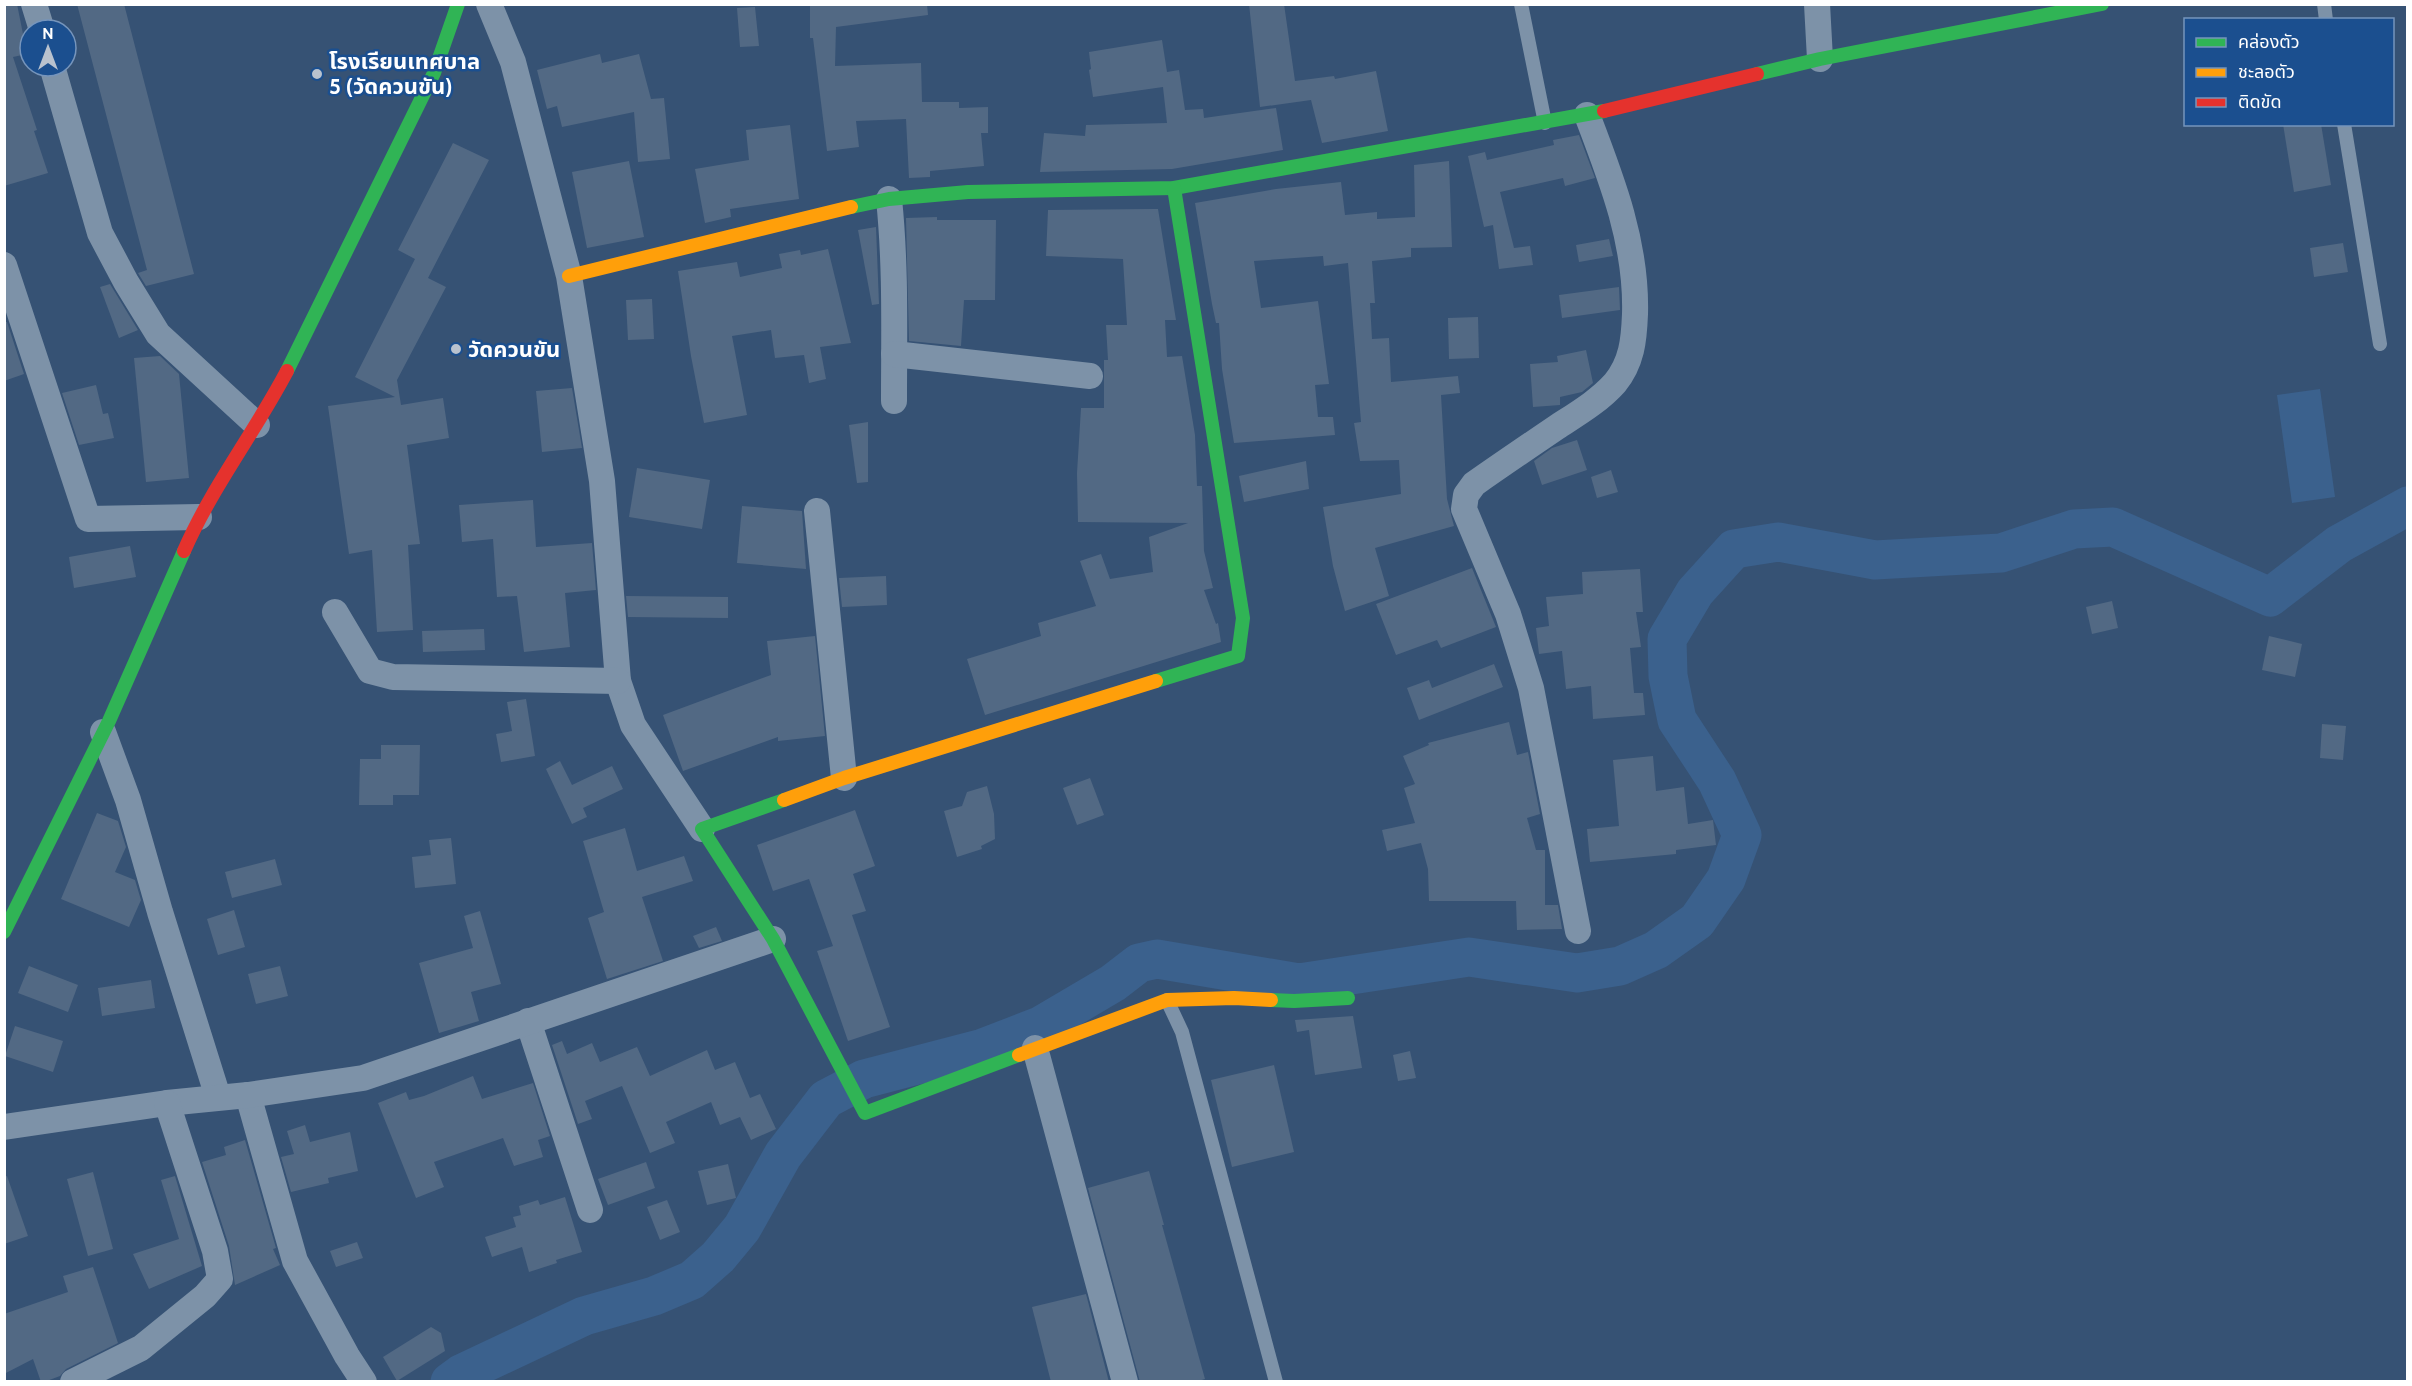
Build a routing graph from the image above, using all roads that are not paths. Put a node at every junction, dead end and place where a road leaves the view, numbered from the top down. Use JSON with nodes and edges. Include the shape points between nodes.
{"nodes":[{"id":1,"x":458,"y":4,"type":"edge"},
{"id":2,"x":489,"y":4,"type":"edge"},
{"id":3,"x":1521,"y":4,"type":"edge"},
{"id":4,"x":1817,"y":4,"type":"edge"},
{"id":5,"x":2102,"y":4,"type":"edge"},
{"id":6,"x":1820,"y":59,"type":"junction"},
{"id":7,"x":55,"y":78,"type":"edge"},
{"id":8,"x":1587,"y":115,"type":"junction"},
{"id":9,"x":1545,"y":123,"type":"junction"},
{"id":10,"x":2344,"y":126,"type":"edge"},
{"id":11,"x":1174,"y":188,"type":"junction"},
{"id":12,"x":889,"y":200,"type":"junction"},
{"id":13,"x":4,"y":265,"type":"edge"},
{"id":14,"x":569,"y":276,"type":"junction"},
{"id":15,"x":2380,"y":344,"type":"dead end"},
{"id":16,"x":894,"y":354,"type":"junction"},
{"id":17,"x":1090,"y":376,"type":"dead end"},
{"id":18,"x":894,"y":401,"type":"dead end"},
{"id":19,"x":257,"y":425,"type":"junction"},
{"id":20,"x":817,"y":511,"type":"dead end"},
{"id":21,"x":199,"y":517,"type":"junction"},
{"id":22,"x":335,"y":612,"type":"dead end"},
{"id":23,"x":618,"y":681,"type":"junction"},
{"id":24,"x":103,"y":732,"type":"junction"},
{"id":25,"x":844,"y":778,"type":"junction"},
{"id":26,"x":702,"y":829,"type":"junction"},
{"id":27,"x":1578,"y":931,"type":"dead end"},
{"id":28,"x":4,"y":932,"type":"edge"},
{"id":29,"x":773,"y":939,"type":"junction"},
{"id":30,"x":1348,"y":998,"type":"dead end"},
{"id":31,"x":1167,"y":1000,"type":"junction"},
{"id":32,"x":528,"y":1021,"type":"junction"},
{"id":33,"x":1035,"y":1048,"type":"junction"},
{"id":34,"x":248,"y":1095,"type":"junction"},
{"id":35,"x":218,"y":1098,"type":"junction"},
{"id":36,"x":167,"y":1103,"type":"junction"},
{"id":37,"x":4,"y":1127,"type":"edge"},
{"id":38,"x":590,"y":1210,"type":"dead end"},
{"id":39,"x":73,"y":1382,"type":"edge"},
{"id":40,"x":364,"y":1382,"type":"edge"},
{"id":41,"x":1125,"y":1382,"type":"edge"},
{"id":42,"x":1276,"y":1382,"type":"edge"}],
"edges":[{"from":1,"to":19,"type":"street","via":[[434,74]]},
{"from":2,"to":14,"type":"street","via":[[513,62]]},
{"from":3,"to":9,"type":"lane"},
{"from":4,"to":6,"type":"street"},
{"from":5,"to":6,"type":"street"},
{"from":6,"to":8,"type":"street"},
{"from":7,"to":19,"type":"street","via":[[100,233],[126,282],[158,334]]},
{"from":8,"to":9,"type":"street"},
{"from":8,"to":27,"type":"street","via":[[1624,221],[1632,259],[1633,346],[1627,365],[1594,403],[1474,484],[1466,495],[1464,509],[1508,614],[1531,688]]},
{"from":9,"to":11,"type":"street"},
{"from":10,"to":15,"type":"lane"},
{"from":11,"to":12,"type":"street","via":[[968,192]]},
{"from":11,"to":25,"type":"street","via":[[1243,618],[1238,656]]},
{"from":12,"to":14,"type":"street"},
{"from":12,"to":16,"type":"street","via":[[894,250]]},
{"from":13,"to":21,"type":"street","via":[[88,519]]},
{"from":14,"to":23,"type":"street","via":[[602,482]]},
{"from":16,"to":17,"type":"street"},
{"from":16,"to":18,"type":"street"},
{"from":19,"to":21,"type":"street"},
{"from":20,"to":25,"type":"street"},
{"from":21,"to":24,"type":"street"},
{"from":22,"to":23,"type":"street","via":[[370,671],[393,677]]},
{"from":23,"to":26,"type":"street","via":[[633,724]]},
{"from":24,"to":28,"type":"street"},
{"from":24,"to":35,"type":"street","via":[[128,800]]},
{"from":25,"to":26,"type":"street"},
{"from":26,"to":29,"type":"street"},
{"from":29,"to":32,"type":"street"},
{"from":29,"to":33,"type":"street","via":[[865,1113]]},
{"from":30,"to":31,"type":"street"},
{"from":31,"to":33,"type":"street"},
{"from":31,"to":42,"type":"lane","via":[[1182,1032]]},
{"from":32,"to":34,"type":"street","via":[[363,1078]]},
{"from":32,"to":38,"type":"street"},
{"from":33,"to":41,"type":"street"},
{"from":34,"to":35,"type":"street"},
{"from":34,"to":40,"type":"street","via":[[295,1261]]},
{"from":35,"to":36,"type":"street"},
{"from":36,"to":37,"type":"street"},
{"from":36,"to":39,"type":"street","via":[[217,1257],[220,1279],[206,1296],[141,1348]]}]}
